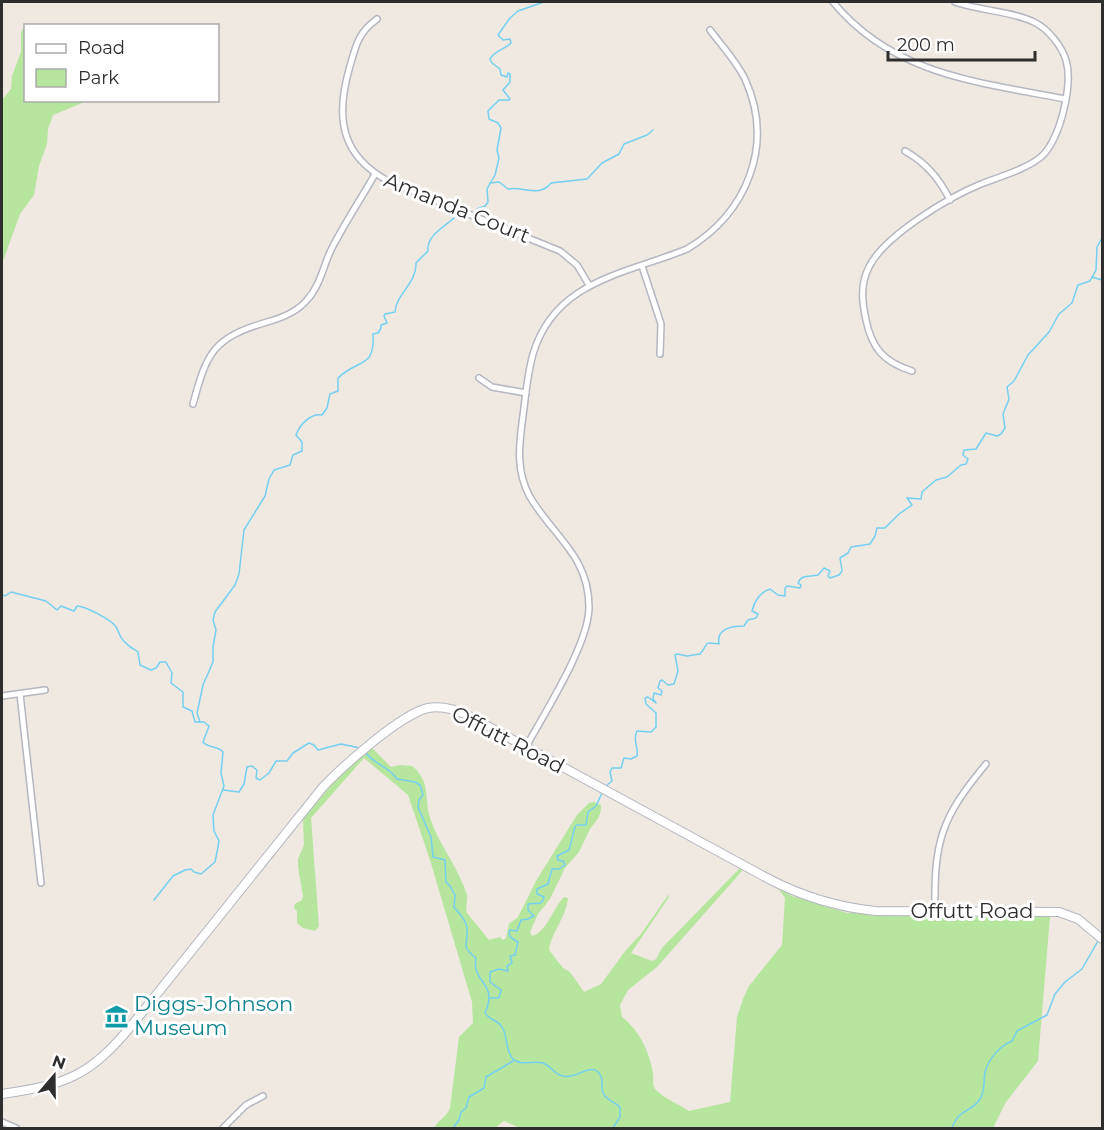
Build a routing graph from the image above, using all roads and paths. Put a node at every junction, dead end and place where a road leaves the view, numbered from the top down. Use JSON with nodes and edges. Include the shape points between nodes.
{"nodes":[{"id":1,"x":833,"y":2,"type":"edge"},
{"id":2,"x":955,"y":2,"type":"edge"},
{"id":3,"x":377,"y":19,"type":"dead end"},
{"id":4,"x":710,"y":30,"type":"dead end"},
{"id":5,"x":1065,"y":99,"type":"junction"},
{"id":6,"x":904,"y":151,"type":"dead end"},
{"id":7,"x":375,"y":174,"type":"junction"},
{"id":8,"x":951,"y":200,"type":"junction"},
{"id":9,"x":642,"y":266,"type":"junction"},
{"id":10,"x":589,"y":285,"type":"junction"},
{"id":11,"x":660,"y":354,"type":"dead end"},
{"id":12,"x":912,"y":371,"type":"dead end"},
{"id":13,"x":479,"y":378,"type":"dead end"},
{"id":14,"x":526,"y":393,"type":"junction"},
{"id":15,"x":193,"y":404,"type":"dead end"},
{"id":16,"x":45,"y":690,"type":"dead end"},
{"id":17,"x":20,"y":694,"type":"junction"},
{"id":18,"x":2,"y":696,"type":"edge"},
{"id":19,"x":526,"y":747,"type":"junction"},
{"id":20,"x":986,"y":764,"type":"dead end"},
{"id":21,"x":41,"y":883,"type":"dead end"},
{"id":22,"x":936,"y":911,"type":"junction"},
{"id":23,"x":1102,"y":939,"type":"edge"},
{"id":24,"x":2,"y":1095,"type":"edge"},
{"id":25,"x":263,"y":1096,"type":"dead end"},
{"id":26,"x":2,"y":1122,"type":"edge"},
{"id":27,"x":16,"y":1128,"type":"edge"},
{"id":28,"x":224,"y":1128,"type":"edge"}],
"edges":[{"from":1,"to":5,"type":"street","via":[[883,47],[920,66],[953,77]]},
{"from":2,"to":5,"type":"street","via":[[1023,18],[1043,28],[1065,59]]},
{"from":3,"to":7,"type":"street","name":"Amanda Court","via":[[358,39],[342,105],[351,148]]},
{"from":4,"to":9,"type":"street","via":[[744,78],[754,106],[756,149],[749,178],[735,207],[714,231],[687,249]]},
{"from":5,"to":8,"type":"street","via":[[1059,125],[1044,154]]},
{"from":6,"to":8,"type":"street","via":[[933,172]]},
{"from":7,"to":10,"type":"street","name":"Amanda Court","via":[[560,251],[577,265]]},
{"from":7,"to":15,"type":"street","via":[[330,251],[308,299],[286,315],[244,329],[223,341],[207,360]]},
{"from":8,"to":12,"type":"street","via":[[926,214],[879,251],[865,277],[863,306],[872,343],[897,366]]},
{"from":9,"to":10,"type":"street"},
{"from":9,"to":11,"type":"street","via":[[661,324]]},
{"from":10,"to":14,"type":"street","via":[[559,309],[544,330],[533,353]]},
{"from":13,"to":14,"type":"street","via":[[492,387]]},
{"from":14,"to":19,"type":"street","via":[[519,449],[522,477],[534,503],[579,562],[589,607],[581,643]]},
{"from":16,"to":17,"type":"street"},
{"from":17,"to":18,"type":"street"},
{"from":17,"to":21,"type":"street"},
{"from":19,"to":22,"type":"street","name":"Offutt Road","via":[[801,894],[866,910]]},
{"from":19,"to":24,"type":"street","name":"Offutt Road","via":[[463,713],[440,707],[413,714],[336,773],[106,1054],[58,1084]]},
{"from":20,"to":22,"type":"street","via":[[960,796],[944,829],[936,862]]},
{"from":22,"to":23,"type":"street","name":"Offutt Road","via":[[1059,912],[1078,919]]},
{"from":25,"to":28,"type":"street","via":[[246,1105]]},
{"from":26,"to":27,"type":"street"}]}
